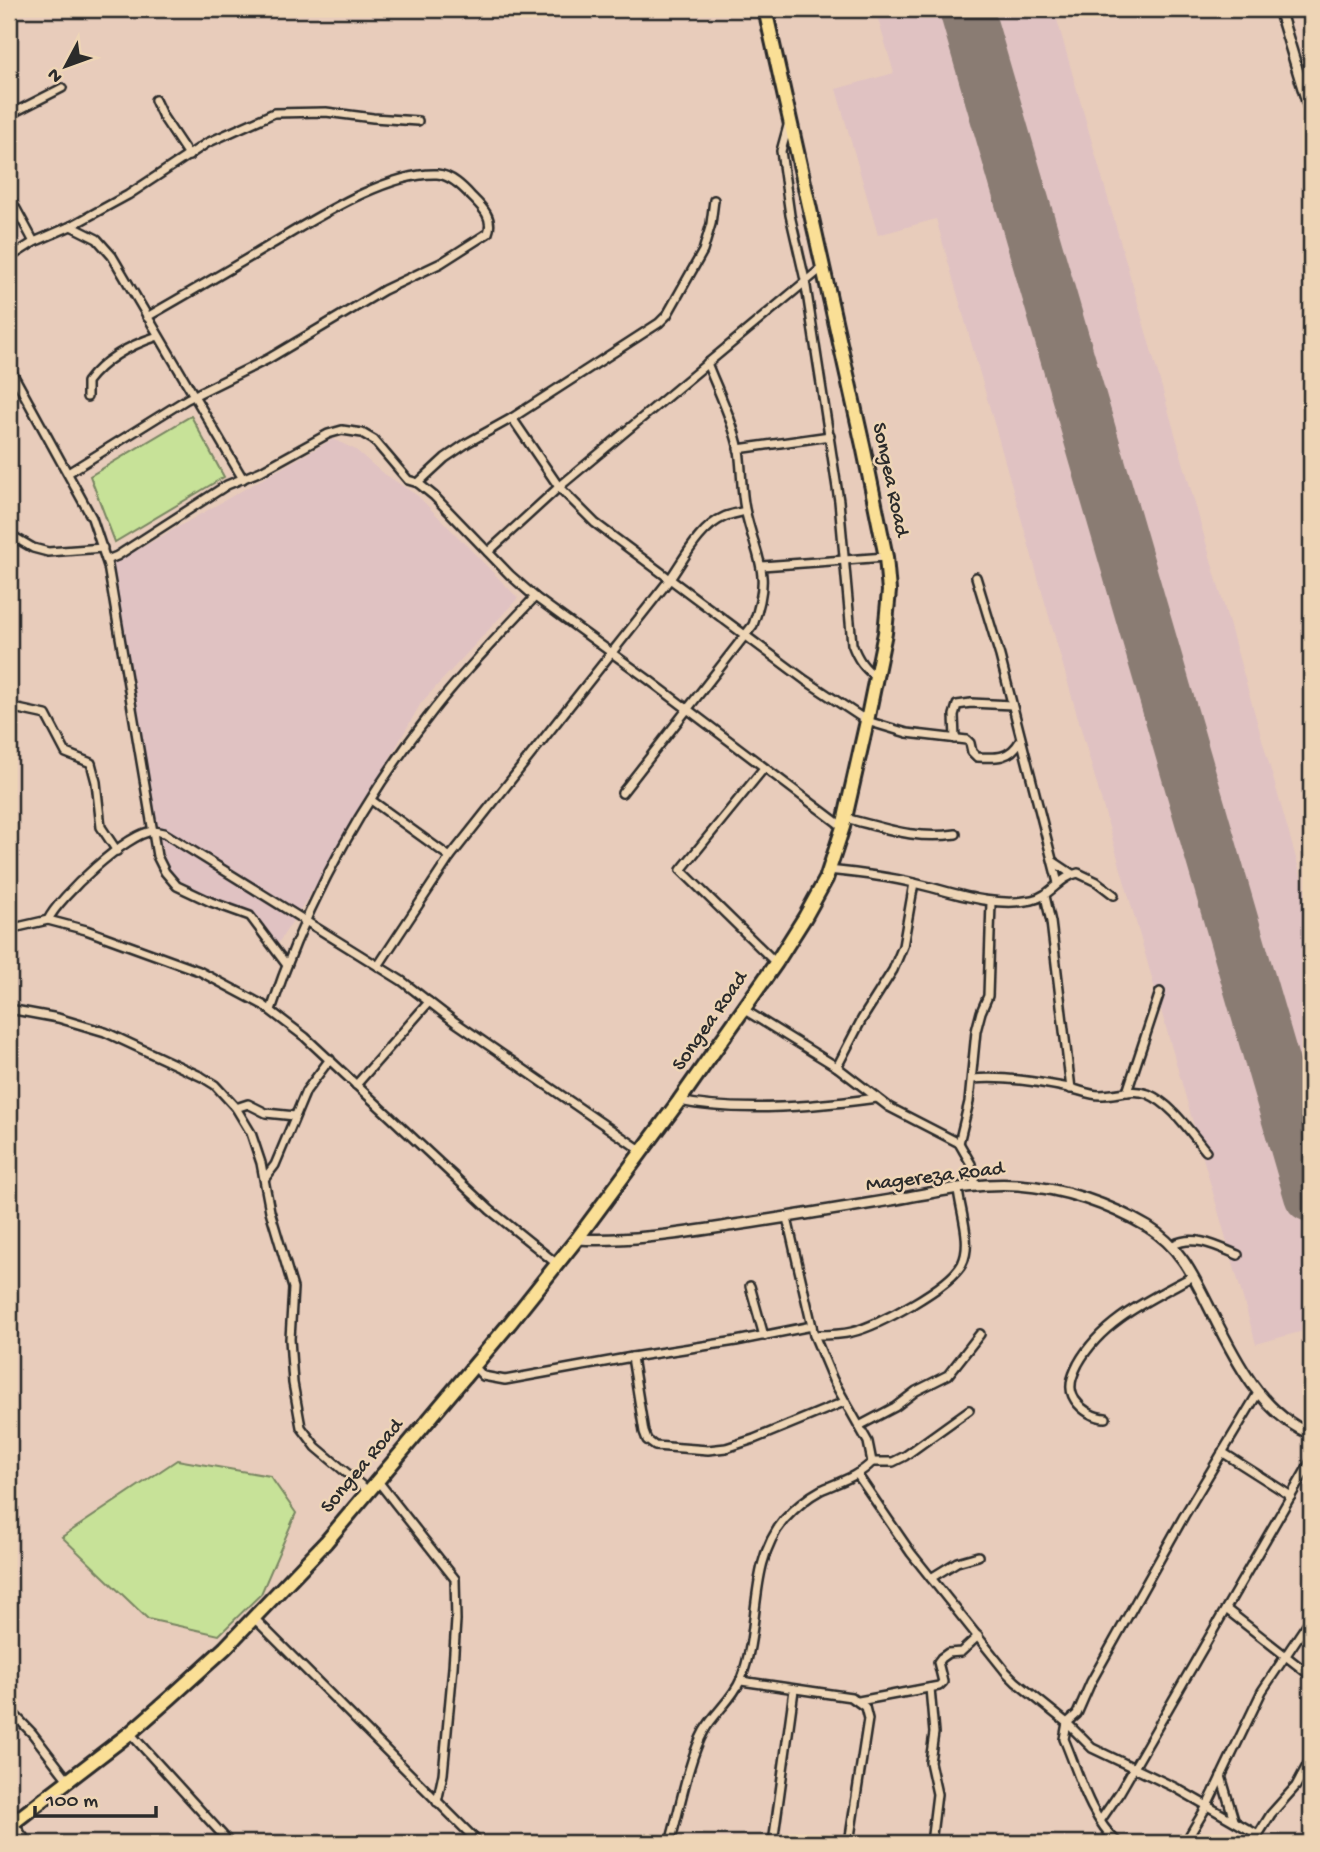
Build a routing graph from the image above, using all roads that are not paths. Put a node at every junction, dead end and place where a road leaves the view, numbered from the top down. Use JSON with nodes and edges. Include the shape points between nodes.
{"nodes":[{"id":1,"x":765,"y":9,"type":"edge"},
{"id":2,"x":1291,"y":9,"type":"edge"},
{"id":3,"x":1280,"y":13,"type":"edge"},
{"id":4,"x":62,"y":88,"type":"dead end"},
{"id":5,"x":155,"y":100,"type":"dead end"},
{"id":6,"x":9,"y":115,"type":"edge"},
{"id":7,"x":1311,"y":115,"type":"edge"},
{"id":8,"x":418,"y":121,"type":"dead end"},
{"id":9,"x":790,"y":121,"type":"junction"},
{"id":10,"x":189,"y":156,"type":"junction"},
{"id":11,"x":9,"y":196,"type":"edge"},
{"id":12,"x":714,"y":200,"type":"dead end"},
{"id":13,"x":71,"y":226,"type":"junction"},
{"id":14,"x":34,"y":242,"type":"junction"},
{"id":15,"x":9,"y":258,"type":"edge"},
{"id":16,"x":825,"y":265,"type":"junction"},
{"id":17,"x":805,"y":281,"type":"junction"},
{"id":18,"x":147,"y":317,"type":"junction"},
{"id":19,"x":159,"y":337,"type":"junction"},
{"id":20,"x":707,"y":363,"type":"junction"},
{"id":21,"x":9,"y":368,"type":"edge"},
{"id":22,"x":12,"y":381,"type":"edge"},
{"id":23,"x":193,"y":396,"type":"junction"},
{"id":24,"x":87,"y":397,"type":"dead end"},
{"id":25,"x":512,"y":418,"type":"junction"},
{"id":26,"x":830,"y":436,"type":"junction"},
{"id":27,"x":738,"y":449,"type":"junction"},
{"id":28,"x":68,"y":473,"type":"junction"},
{"id":29,"x":243,"y":479,"type":"junction"},
{"id":30,"x":418,"y":483,"type":"junction"},
{"id":31,"x":559,"y":487,"type":"junction"},
{"id":32,"x":745,"y":511,"type":"junction"},
{"id":33,"x":9,"y":534,"type":"edge"},
{"id":34,"x":103,"y":548,"type":"junction"},
{"id":35,"x":488,"y":552,"type":"junction"},
{"id":36,"x":886,"y":557,"type":"junction"},
{"id":37,"x":845,"y":559,"type":"junction"},
{"id":38,"x":107,"y":560,"type":"junction"},
{"id":39,"x":762,"y":566,"type":"junction"},
{"id":40,"x":976,"y":577,"type":"dead end"},
{"id":41,"x":670,"y":579,"type":"junction"},
{"id":42,"x":536,"y":597,"type":"junction"},
{"id":43,"x":746,"y":635,"type":"junction"},
{"id":44,"x":611,"y":652,"type":"junction"},
{"id":45,"x":877,"y":678,"type":"junction"},
{"id":46,"x":1012,"y":705,"type":"junction"},
{"id":47,"x":9,"y":706,"type":"edge"},
{"id":48,"x":689,"y":710,"type":"junction"},
{"id":49,"x":867,"y":721,"type":"junction"},
{"id":50,"x":955,"y":739,"type":"junction"},
{"id":51,"x":1020,"y":741,"type":"junction"},
{"id":52,"x":764,"y":768,"type":"junction"},
{"id":53,"x":622,"y":793,"type":"dead end"},
{"id":54,"x":371,"y":800,"type":"junction"},
{"id":55,"x":844,"y":823,"type":"junction"},
{"id":56,"x":153,"y":831,"type":"junction"},
{"id":57,"x":956,"y":834,"type":"dead end"},
{"id":58,"x":117,"y":851,"type":"junction"},
{"id":59,"x":450,"y":857,"type":"junction"},
{"id":60,"x":1054,"y":862,"type":"junction"},
{"id":61,"x":828,"y":870,"type":"junction"},
{"id":62,"x":1072,"y":874,"type":"junction"},
{"id":63,"x":914,"y":883,"type":"junction"},
{"id":64,"x":1058,"y":883,"type":"junction"},
{"id":65,"x":1045,"y":895,"type":"junction"},
{"id":66,"x":1114,"y":895,"type":"dead end"},
{"id":67,"x":991,"y":902,"type":"junction"},
{"id":68,"x":48,"y":920,"type":"junction"},
{"id":69,"x":304,"y":921,"type":"junction"},
{"id":70,"x":9,"y":929,"type":"edge"},
{"id":71,"x":775,"y":963,"type":"junction"},
{"id":72,"x":286,"y":964,"type":"junction"},
{"id":73,"x":378,"y":966,"type":"junction"},
{"id":74,"x":1160,"y":992,"type":"dead end"},
{"id":75,"x":429,"y":1002,"type":"junction"},
{"id":76,"x":9,"y":1009,"type":"edge"},
{"id":77,"x":743,"y":1009,"type":"junction"},
{"id":78,"x":271,"y":1010,"type":"junction"},
{"id":79,"x":330,"y":1059,"type":"junction"},
{"id":80,"x":836,"y":1067,"type":"junction"},
{"id":81,"x":972,"y":1079,"type":"junction"},
{"id":82,"x":356,"y":1085,"type":"junction"},
{"id":83,"x":1071,"y":1089,"type":"junction"},
{"id":84,"x":1127,"y":1092,"type":"junction"},
{"id":85,"x":877,"y":1098,"type":"junction"},
{"id":86,"x":679,"y":1101,"type":"junction"},
{"id":87,"x":236,"y":1108,"type":"junction"},
{"id":88,"x":295,"y":1116,"type":"junction"},
{"id":89,"x":959,"y":1143,"type":"junction"},
{"id":90,"x":642,"y":1151,"type":"junction"},
{"id":91,"x":1206,"y":1151,"type":"dead end"},
{"id":92,"x":265,"y":1178,"type":"junction"},
{"id":93,"x":975,"y":1186,"type":"junction"},
{"id":94,"x":958,"y":1189,"type":"junction"},
{"id":95,"x":787,"y":1218,"type":"junction"},
{"id":96,"x":577,"y":1239,"type":"junction"},
{"id":97,"x":1173,"y":1245,"type":"junction"},
{"id":98,"x":1238,"y":1255,"type":"dead end"},
{"id":99,"x":557,"y":1265,"type":"junction"},
{"id":100,"x":1193,"y":1276,"type":"junction"},
{"id":101,"x":750,"y":1286,"type":"dead end"},
{"id":102,"x":811,"y":1326,"type":"junction"},
{"id":103,"x":980,"y":1334,"type":"dead end"},
{"id":104,"x":814,"y":1335,"type":"junction"},
{"id":105,"x":764,"y":1336,"type":"junction"},
{"id":106,"x":632,"y":1357,"type":"junction"},
{"id":107,"x":474,"y":1366,"type":"junction"},
{"id":108,"x":1258,"y":1393,"type":"junction"},
{"id":109,"x":844,"y":1402,"type":"junction"},
{"id":110,"x":969,"y":1410,"type":"dead end"},
{"id":111,"x":1106,"y":1418,"type":"dead end"},
{"id":112,"x":859,"y":1426,"type":"junction"},
{"id":113,"x":1311,"y":1434,"type":"edge"},
{"id":114,"x":1222,"y":1452,"type":"junction"},
{"id":115,"x":1311,"y":1461,"type":"edge"},
{"id":116,"x":872,"y":1462,"type":"junction"},
{"id":117,"x":857,"y":1474,"type":"junction"},
{"id":118,"x":377,"y":1480,"type":"junction"},
{"id":119,"x":368,"y":1491,"type":"junction"},
{"id":120,"x":1291,"y":1496,"type":"junction"},
{"id":121,"x":978,"y":1556,"type":"dead end"},
{"id":122,"x":931,"y":1578,"type":"junction"},
{"id":123,"x":1226,"y":1609,"type":"junction"},
{"id":124,"x":254,"y":1618,"type":"junction"},
{"id":125,"x":1311,"y":1618,"type":"edge"},
{"id":126,"x":978,"y":1636,"type":"junction"},
{"id":127,"x":1287,"y":1656,"type":"junction"},
{"id":128,"x":1311,"y":1676,"type":"edge"},
{"id":129,"x":741,"y":1681,"type":"junction"},
{"id":130,"x":930,"y":1688,"type":"junction"},
{"id":131,"x":794,"y":1690,"type":"junction"},
{"id":132,"x":859,"y":1701,"type":"junction"},
{"id":133,"x":9,"y":1709,"type":"edge"},
{"id":134,"x":1067,"y":1723,"type":"junction"},
{"id":135,"x":130,"y":1733,"type":"junction"},
{"id":136,"x":1311,"y":1758,"type":"edge"},
{"id":137,"x":1132,"y":1769,"type":"junction"},
{"id":138,"x":1222,"y":1776,"type":"junction"},
{"id":139,"x":68,"y":1780,"type":"junction"},
{"id":140,"x":438,"y":1802,"type":"junction"},
{"id":141,"x":1208,"y":1806,"type":"junction"},
{"id":142,"x":1234,"y":1820,"type":"junction"},
{"id":143,"x":1100,"y":1821,"type":"junction"},
{"id":144,"x":11,"y":1825,"type":"edge"},
{"id":145,"x":1257,"y":1839,"type":"edge"},
{"id":146,"x":227,"y":1842,"type":"edge"},
{"id":147,"x":28,"y":1843,"type":"edge"},
{"id":148,"x":480,"y":1843,"type":"edge"},
{"id":149,"x":670,"y":1843,"type":"edge"},
{"id":150,"x":773,"y":1843,"type":"edge"},
{"id":151,"x":849,"y":1843,"type":"edge"},
{"id":152,"x":931,"y":1843,"type":"edge"},
{"id":153,"x":1118,"y":1843,"type":"edge"},
{"id":154,"x":1185,"y":1843,"type":"edge"}],
"edges":[{"from":1,"to":9,"type":"highway","name":"Songea Road"},
{"from":2,"to":3,"type":"street"},
{"from":3,"to":7,"type":"street"},
{"from":4,"to":6,"type":"street"},
{"from":5,"to":10,"type":"street"},
{"from":8,"to":10,"type":"street","via":[[279,112],[217,138]]},
{"from":9,"to":16,"type":"highway","name":"Songea Road"},
{"from":9,"to":17,"type":"street","via":[[781,151]]},
{"from":10,"to":13,"type":"street"},
{"from":11,"to":14,"type":"street"},
{"from":12,"to":25,"type":"street","via":[[703,251],[667,315],[648,332]]},
{"from":13,"to":14,"type":"street"},
{"from":13,"to":18,"type":"street","via":[[103,245]]},
{"from":14,"to":15,"type":"street"},
{"from":16,"to":17,"type":"street"},
{"from":16,"to":36,"type":"highway","name":"Songea Road"},
{"from":17,"to":20,"type":"street"},
{"from":17,"to":26,"type":"street"},
{"from":18,"to":19,"type":"street"},
{"from":18,"to":23,"type":"street","via":[[340,205],[399,181],[445,175],[489,218],[488,233],[441,262]]},
{"from":19,"to":23,"type":"street"},
{"from":19,"to":24,"type":"street","via":[[131,345],[104,364],[87,382]]},
{"from":20,"to":27,"type":"street"},
{"from":20,"to":31,"type":"street"},
{"from":21,"to":22,"type":"street"},
{"from":22,"to":28,"type":"street"},
{"from":23,"to":28,"type":"street"},
{"from":23,"to":29,"type":"street"},
{"from":25,"to":30,"type":"street","via":[[445,458]]},
{"from":25,"to":31,"type":"street"},
{"from":26,"to":27,"type":"street"},
{"from":26,"to":37,"type":"street"},
{"from":27,"to":32,"type":"street"},
{"from":28,"to":34,"type":"street"},
{"from":29,"to":30,"type":"street","via":[[342,430],[374,440],[402,474]]},
{"from":29,"to":38,"type":"street"},
{"from":30,"to":35,"type":"street"},
{"from":31,"to":35,"type":"street"},
{"from":31,"to":41,"type":"street","via":[[595,523]]},
{"from":32,"to":39,"type":"street"},
{"from":32,"to":41,"type":"street","via":[[711,525]]},
{"from":33,"to":34,"type":"street","via":[[48,552]]},
{"from":34,"to":38,"type":"street"},
{"from":35,"to":42,"type":"street"},
{"from":36,"to":37,"type":"street"},
{"from":36,"to":45,"type":"highway","name":"Songea Road","via":[[889,591]]},
{"from":37,"to":39,"type":"street"},
{"from":37,"to":45,"type":"street","via":[[852,645],[863,667]]},
{"from":38,"to":56,"type":"street"},
{"from":39,"to":43,"type":"street","via":[[759,608]]},
{"from":40,"to":46,"type":"street"},
{"from":41,"to":43,"type":"street"},
{"from":41,"to":44,"type":"street"},
{"from":42,"to":44,"type":"street"},
{"from":42,"to":54,"type":"street","via":[[434,709]]},
{"from":43,"to":48,"type":"street"},
{"from":43,"to":49,"type":"street"},
{"from":44,"to":48,"type":"street"},
{"from":44,"to":59,"type":"street"},
{"from":45,"to":49,"type":"highway","name":"Songea Road"},
{"from":46,"to":50,"type":"street","via":[[960,703],[954,715]]},
{"from":46,"to":51,"type":"street"},
{"from":47,"to":58,"type":"street","via":[[46,715],[66,753],[91,763],[101,827]]},
{"from":48,"to":52,"type":"street"},
{"from":48,"to":53,"type":"street"},
{"from":49,"to":50,"type":"street"},
{"from":49,"to":55,"type":"highway","name":"Songea Road"},
{"from":50,"to":51,"type":"street","via":[[967,740],[974,755],[987,757],[1010,755]]},
{"from":51,"to":60,"type":"street"},
{"from":52,"to":55,"type":"street"},
{"from":52,"to":71,"type":"street","via":[[681,870]]},
{"from":54,"to":59,"type":"street"},
{"from":54,"to":69,"type":"street"},
{"from":55,"to":57,"type":"street","via":[[915,836]]},
{"from":55,"to":61,"type":"highway","name":"Songea Road"},
{"from":56,"to":58,"type":"street"},
{"from":56,"to":69,"type":"street","via":[[174,838]]},
{"from":56,"to":72,"type":"street","via":[[157,856],[174,883],[248,915]]},
{"from":58,"to":68,"type":"street","via":[[64,897]]},
{"from":59,"to":73,"type":"street"},
{"from":60,"to":62,"type":"street"},
{"from":60,"to":64,"type":"street"},
{"from":61,"to":63,"type":"street"},
{"from":61,"to":71,"type":"highway","name":"Songea Road","via":[[816,899]]},
{"from":62,"to":64,"type":"street"},
{"from":62,"to":66,"type":"street","via":[[1086,876]]},
{"from":63,"to":67,"type":"street"},
{"from":63,"to":80,"type":"street","via":[[910,919],[893,970]]},
{"from":64,"to":65,"type":"street"},
{"from":65,"to":67,"type":"street"},
{"from":65,"to":83,"type":"street"},
{"from":67,"to":81,"type":"street","via":[[988,996],[976,1031]]},
{"from":68,"to":70,"type":"street"},
{"from":68,"to":78,"type":"street","via":[[199,971]]},
{"from":69,"to":72,"type":"street"},
{"from":69,"to":73,"type":"street"},
{"from":71,"to":77,"type":"highway","name":"Songea Road"},
{"from":72,"to":78,"type":"street"},
{"from":73,"to":75,"type":"street"},
{"from":74,"to":84,"type":"street"},
{"from":75,"to":82,"type":"street"},
{"from":75,"to":90,"type":"street"},
{"from":76,"to":87,"type":"street","via":[[119,1037],[202,1077]]},
{"from":77,"to":80,"type":"street"},
{"from":77,"to":86,"type":"highway","name":"Songea Road"},
{"from":78,"to":79,"type":"street"},
{"from":79,"to":82,"type":"street"},
{"from":79,"to":88,"type":"street","via":[[306,1091]]},
{"from":80,"to":85,"type":"street"},
{"from":81,"to":83,"type":"street","via":[[998,1078]]},
{"from":81,"to":89,"type":"street"},
{"from":82,"to":99,"type":"street","via":[[490,1210]]},
{"from":83,"to":84,"type":"street","via":[[1100,1095]]},
{"from":84,"to":91,"type":"street","via":[[1138,1091],[1160,1101]]},
{"from":85,"to":86,"type":"street","via":[[728,1107]]},
{"from":85,"to":89,"type":"street"},
{"from":86,"to":90,"type":"highway","name":"Songea Road"},
{"from":87,"to":88,"type":"street","via":[[248,1104],[266,1113]]},
{"from":87,"to":92,"type":"street","via":[[256,1145]]},
{"from":88,"to":92,"type":"street","via":[[274,1168]]},
{"from":89,"to":93,"type":"street","via":[[971,1164]]},
{"from":90,"to":96,"type":"highway","name":"Songea Road"},
{"from":92,"to":119,"type":"street","via":[[292,1288],[290,1339],[301,1427],[316,1447]]},
{"from":93,"to":94,"type":"street","name":"Magereza Road"},
{"from":93,"to":97,"type":"street","name":"Magereza Road","via":[[1019,1185],[1079,1197],[1124,1214]]},
{"from":94,"to":95,"type":"street","name":"Magereza Road"},
{"from":94,"to":104,"type":"street","via":[[966,1248],[963,1263],[952,1277],[872,1325],[853,1332]]},
{"from":95,"to":96,"type":"street","name":"Magereza Road","via":[[636,1240]]},
{"from":95,"to":102,"type":"street"},
{"from":96,"to":99,"type":"highway","name":"Songea Road"},
{"from":97,"to":98,"type":"street","via":[[1190,1239]]},
{"from":97,"to":100,"type":"street","name":"Magereza Road"},
{"from":99,"to":107,"type":"highway","name":"Songea Road"},
{"from":100,"to":108,"type":"street","name":"Magereza Road"},
{"from":100,"to":111,"type":"street","via":[[1116,1321],[1084,1353],[1070,1383],[1071,1394],[1089,1413]]},
{"from":101,"to":105,"type":"street"},
{"from":102,"to":104,"type":"street"},
{"from":102,"to":105,"type":"street"},
{"from":103,"to":112,"type":"street","via":[[948,1375]]},
{"from":104,"to":109,"type":"street"},
{"from":105,"to":106,"type":"street"},
{"from":106,"to":107,"type":"street","via":[[505,1380],[483,1376]]},
{"from":106,"to":109,"type":"street","via":[[644,1432],[655,1446],[726,1447]]},
{"from":107,"to":118,"type":"highway","name":"Songea Road"},
{"from":108,"to":113,"type":"street","name":"Magereza Road","via":[[1279,1415]]},
{"from":108,"to":114,"type":"street"},
{"from":109,"to":112,"type":"street"},
{"from":110,"to":116,"type":"street","via":[[905,1456],[893,1462]]},
{"from":112,"to":116,"type":"street"},
{"from":114,"to":120,"type":"street"},
{"from":114,"to":134,"type":"street","via":[[1080,1709]]},
{"from":115,"to":120,"type":"street"},
{"from":116,"to":117,"type":"street"},
{"from":117,"to":122,"type":"street"},
{"from":117,"to":129,"type":"street","via":[[818,1492],[783,1521],[769,1546],[758,1584]]},
{"from":118,"to":119,"type":"highway","name":"Songea Road"},
{"from":118,"to":140,"type":"street","via":[[455,1579],[453,1667]]},
{"from":119,"to":124,"type":"highway","name":"Songea Road"},
{"from":120,"to":123,"type":"street"},
{"from":121,"to":122,"type":"street"},
{"from":122,"to":126,"type":"street"},
{"from":123,"to":127,"type":"street"},
{"from":123,"to":137,"type":"street"},
{"from":124,"to":135,"type":"highway","name":"Songea Road"},
{"from":124,"to":140,"type":"street"},
{"from":125,"to":127,"type":"street"},
{"from":126,"to":130,"type":"street","via":[[961,1652],[941,1658],[943,1682]]},
{"from":126,"to":134,"type":"street","via":[[1011,1677]]},
{"from":127,"to":128,"type":"street"},
{"from":127,"to":138,"type":"street","via":[[1262,1691]]},
{"from":129,"to":131,"type":"street"},
{"from":129,"to":149,"type":"street","via":[[704,1731]]},
{"from":130,"to":132,"type":"street"},
{"from":130,"to":152,"type":"street","via":[[934,1733],[930,1762],[937,1794]]},
{"from":131,"to":132,"type":"street"},
{"from":131,"to":150,"type":"street"},
{"from":132,"to":151,"type":"street","via":[[868,1719]]},
{"from":133,"to":139,"type":"street"},
{"from":134,"to":137,"type":"street","via":[[1092,1748]]},
{"from":134,"to":143,"type":"street","via":[[1064,1739]]},
{"from":135,"to":139,"type":"highway","name":"Songea Road"},
{"from":135,"to":146,"type":"street"},
{"from":136,"to":145,"type":"street"},
{"from":137,"to":141,"type":"street"},
{"from":137,"to":143,"type":"street"},
{"from":138,"to":141,"type":"street"},
{"from":138,"to":142,"type":"street"},
{"from":139,"to":144,"type":"highway","name":"Songea Road"},
{"from":140,"to":148,"type":"street"},
{"from":141,"to":142,"type":"street"},
{"from":141,"to":154,"type":"street"},
{"from":142,"to":145,"type":"street"},
{"from":143,"to":153,"type":"street"},
{"from":144,"to":147,"type":"street"}]}
